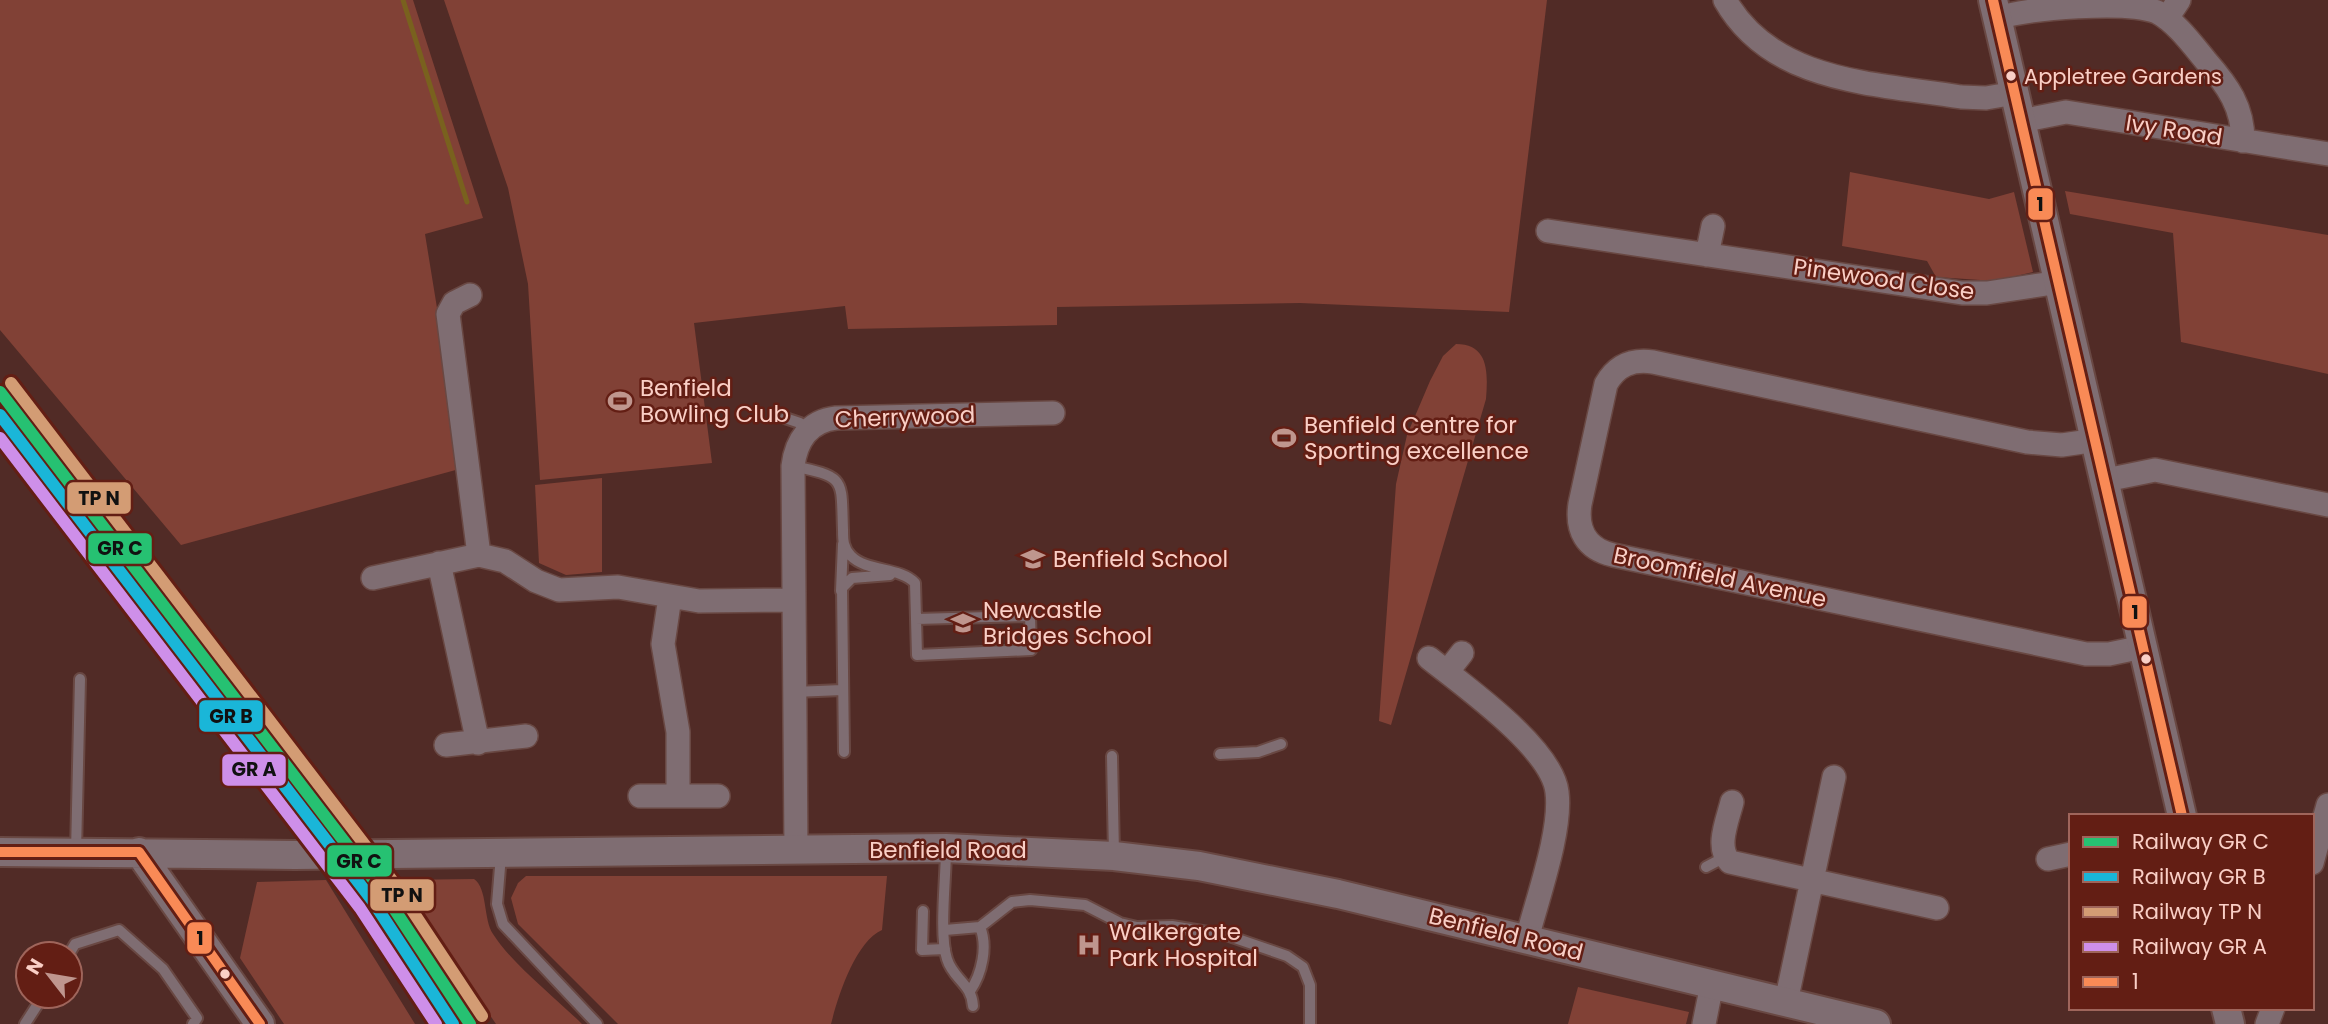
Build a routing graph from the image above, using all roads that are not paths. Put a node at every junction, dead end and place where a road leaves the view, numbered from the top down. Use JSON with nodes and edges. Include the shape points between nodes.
{"nodes":[{"id":1,"x":1725,"y":0,"type":"edge"},
{"id":2,"x":1995,"y":9,"type":"edge"},
{"id":3,"x":2173,"y":9,"type":"edge"},
{"id":4,"x":2015,"y":93,"type":"junction"},
{"id":5,"x":2021,"y":121,"type":"junction"},
{"id":6,"x":2243,"y":141,"type":"junction"},
{"id":7,"x":2328,"y":154,"type":"edge"},
{"id":8,"x":1713,"y":226,"type":"dead end"},
{"id":9,"x":1548,"y":231,"type":"dead end"},
{"id":10,"x":1707,"y":255,"type":"junction"},
{"id":11,"x":2060,"y":282,"type":"junction"},
{"id":12,"x":470,"y":295,"type":"dead end"},
{"id":13,"x":1058,"y":412,"type":"dead end"},
{"id":14,"x":785,"y":418,"type":"dead end"},
{"id":15,"x":808,"y":430,"type":"junction"},
{"id":16,"x":2097,"y":440,"type":"junction"},
{"id":17,"x":793,"y":466,"type":"junction"},
{"id":18,"x":2106,"y":480,"type":"junction"},
{"id":19,"x":2328,"y":505,"type":"edge"},
{"id":20,"x":843,"y":541,"type":"junction"},
{"id":21,"x":479,"y":555,"type":"junction"},
{"id":22,"x":439,"y":563,"type":"junction"},
{"id":23,"x":897,"y":575,"type":"junction"},
{"id":24,"x":373,"y":578,"type":"dead end"},
{"id":25,"x":841,"y":594,"type":"junction"},
{"id":26,"x":670,"y":597,"type":"junction"},
{"id":27,"x":793,"y":600,"type":"junction"},
{"id":28,"x":916,"y":619,"type":"junction"},
{"id":29,"x":2143,"y":647,"type":"junction"},
{"id":30,"x":1462,"y":653,"type":"dead end"},
{"id":31,"x":80,"y":679,"type":"dead end"},
{"id":32,"x":842,"y":690,"type":"junction"},
{"id":33,"x":794,"y":692,"type":"junction"},
{"id":34,"x":526,"y":736,"type":"dead end"},
{"id":35,"x":478,"y":743,"type":"junction"},
{"id":36,"x":1281,"y":744,"type":"dead end"},
{"id":37,"x":446,"y":746,"type":"dead end"},
{"id":38,"x":844,"y":752,"type":"dead end"},
{"id":39,"x":1220,"y":754,"type":"dead end"},
{"id":40,"x":1112,"y":756,"type":"dead end"},
{"id":41,"x":1834,"y":777,"type":"dead end"},
{"id":42,"x":640,"y":796,"type":"dead end"},
{"id":43,"x":678,"y":796,"type":"junction"},
{"id":44,"x":718,"y":796,"type":"dead end"},
{"id":45,"x":1732,"y":802,"type":"dead end"},
{"id":46,"x":2328,"y":805,"type":"edge"},
{"id":47,"x":2182,"y":814,"type":"edge"},
{"id":48,"x":946,"y":848,"type":"junction"},
{"id":49,"x":796,"y":850,"type":"junction"},
{"id":50,"x":0,"y":852,"type":"edge"},
{"id":51,"x":76,"y":852,"type":"junction"},
{"id":52,"x":139,"y":852,"type":"junction"},
{"id":53,"x":501,"y":852,"type":"junction"},
{"id":54,"x":2069,"y":854,"type":"edge"},
{"id":55,"x":1114,"y":856,"type":"junction"},
{"id":56,"x":2314,"y":856,"type":"edge"},
{"id":57,"x":2048,"y":859,"type":"dead end"},
{"id":58,"x":1812,"y":881,"type":"junction"},
{"id":59,"x":1937,"y":908,"type":"dead end"},
{"id":60,"x":923,"y":911,"type":"dead end"},
{"id":61,"x":980,"y":927,"type":"junction"},
{"id":62,"x":945,"y":930,"type":"junction"},
{"id":63,"x":1527,"y":939,"type":"junction"},
{"id":64,"x":84,"y":941,"type":"edge"},
{"id":65,"x":945,"y":949,"type":"junction"},
{"id":66,"x":1712,"y":984,"type":"junction"},
{"id":67,"x":970,"y":990,"type":"junction"},
{"id":68,"x":1786,"y":1002,"type":"junction"},
{"id":69,"x":972,"y":1006,"type":"dead end"},
{"id":70,"x":193,"y":1024,"type":"edge"},
{"id":71,"x":260,"y":1024,"type":"edge"},
{"id":72,"x":597,"y":1024,"type":"edge"},
{"id":73,"x":1310,"y":1024,"type":"edge"},
{"id":74,"x":1704,"y":1024,"type":"edge"},
{"id":75,"x":1876,"y":1024,"type":"edge"}],
"edges":[{"from":1,"to":4,"type":"street","via":[[1761,45],[1806,69],[1968,98]]},
{"from":2,"to":3,"type":"street","via":[[2127,5]]},
{"from":2,"to":4,"type":"street"},
{"from":3,"to":6,"type":"street","via":[[2234,95]]},
{"from":4,"to":5,"type":"street"},
{"from":5,"to":6,"type":"street","name":"Ivy Road","via":[[2066,112]]},
{"from":5,"to":11,"type":"street"},
{"from":6,"to":7,"type":"street","name":"Ivy Road"},
{"from":8,"to":10,"type":"street"},
{"from":9,"to":10,"type":"street","name":"Pinewood Close"},
{"from":10,"to":11,"type":"street","name":"Pinewood Close","via":[[1962,293]]},
{"from":11,"to":16,"type":"street"},
{"from":12,"to":21,"type":"street","via":[[454,303],[448,314]]},
{"from":13,"to":15,"type":"street","name":"Cherrywood","via":[[836,418]]},
{"from":14,"to":15,"type":"lane"},
{"from":15,"to":17,"type":"street","name":"Cherrywood","via":[[797,447]]},
{"from":16,"to":18,"type":"street"},
{"from":16,"to":29,"type":"street","name":"Broomfield Avenue","via":[[2063,445],[2027,442],[1635,361],[1618,369],[1606,384],[1579,524],[1588,543],[1613,555],[2086,654]]},
{"from":17,"to":20,"type":"lane","via":[[838,481]]},
{"from":17,"to":27,"type":"street","name":"Cherrywood"},
{"from":18,"to":19,"type":"street","via":[[2155,470]]},
{"from":18,"to":29,"type":"street"},
{"from":20,"to":23,"type":"lane","via":[[858,561]]},
{"from":20,"to":25,"type":"lane"},
{"from":21,"to":22,"type":"street"},
{"from":21,"to":26,"type":"street","via":[[505,561],[559,590],[625,587]]},
{"from":22,"to":24,"type":"street"},
{"from":22,"to":35,"type":"street"},
{"from":23,"to":25,"type":"lane","via":[[852,578]]},
{"from":23,"to":28,"type":"lane","via":[[915,583]]},
{"from":25,"to":32,"type":"lane"},
{"from":26,"to":27,"type":"street"},
{"from":26,"to":43,"type":"street","via":[[663,645],[678,732]]},
{"from":27,"to":33,"type":"street","name":"Cherrywood"},
{"from":28,"to":28,"type":"lane","via":[[1030,616],[1031,650],[917,655]]},
{"from":29,"to":47,"type":"street"},
{"from":30,"to":63,"type":"street","via":[[1438,665],[1530,744],[1554,778],[1555,822]]},
{"from":31,"to":51,"type":"lane"},
{"from":32,"to":33,"type":"lane"},
{"from":32,"to":38,"type":"lane"},
{"from":33,"to":49,"type":"street","name":"Cherrywood"},
{"from":34,"to":35,"type":"street"},
{"from":35,"to":37,"type":"street"},
{"from":36,"to":39,"type":"lane","via":[[1258,752]]},
{"from":40,"to":55,"type":"lane"},
{"from":41,"to":58,"type":"street"},
{"from":42,"to":43,"type":"street"},
{"from":43,"to":44,"type":"street"},
{"from":45,"to":58,"type":"street","via":[[1715,862]]},
{"from":46,"to":56,"type":"street"},
{"from":48,"to":49,"type":"street","name":"Benfield Road"},
{"from":48,"to":55,"type":"street","name":"Benfield Road"},
{"from":48,"to":62,"type":"lane"},
{"from":49,"to":53,"type":"street","name":"Benfield Road"},
{"from":50,"to":51,"type":"street","name":"Benfield Road"},
{"from":51,"to":52,"type":"street","name":"Benfield Road"},
{"from":52,"to":53,"type":"street","name":"Benfield Road"},
{"from":52,"to":71,"type":"street"},
{"from":53,"to":72,"type":"lane","via":[[497,904],[503,924]]},
{"from":54,"to":57,"type":"street"},
{"from":55,"to":63,"type":"street","name":"Benfield Road","via":[[1252,876]]},
{"from":58,"to":59,"type":"street"},
{"from":58,"to":68,"type":"street"},
{"from":60,"to":65,"type":"lane","via":[[922,950]]},
{"from":61,"to":62,"type":"lane"},
{"from":61,"to":67,"type":"lane","via":[[985,944]]},
{"from":61,"to":73,"type":"lane","via":[[1012,902],[1030,900],[1085,905],[1137,927],[1172,926],[1226,934],[1287,956],[1303,967],[1310,985]]},
{"from":62,"to":65,"type":"lane"},
{"from":63,"to":66,"type":"street","name":"Benfield Road"},
{"from":64,"to":70,"type":"lane","via":[[119,930],[163,969],[197,1018]]},
{"from":65,"to":67,"type":"lane","via":[[949,966]]},
{"from":66,"to":68,"type":"street","name":"Benfield Road"},
{"from":66,"to":74,"type":"street"},
{"from":67,"to":69,"type":"lane"},
{"from":68,"to":75,"type":"street","name":"Benfield Road"}]}
